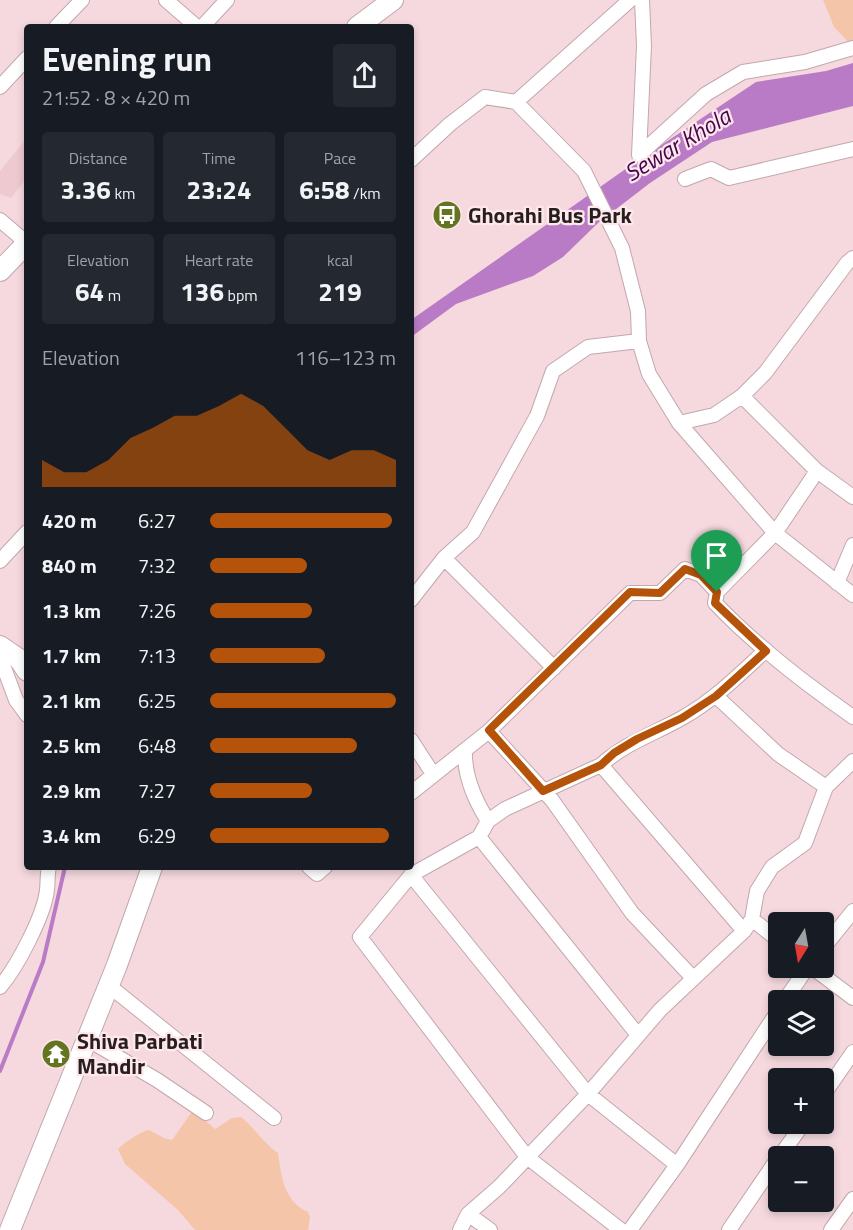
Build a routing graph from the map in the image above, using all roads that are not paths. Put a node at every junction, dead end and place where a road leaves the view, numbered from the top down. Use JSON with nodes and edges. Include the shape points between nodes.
{"nodes":[{"id":1,"x":82,"y":0,"type":"edge"},
{"id":2,"x":166,"y":0,"type":"edge"},
{"id":3,"x":227,"y":0,"type":"edge"},
{"id":4,"x":393,"y":0,"type":"edge"},
{"id":5,"x":630,"y":0,"type":"edge"},
{"id":6,"x":642,"y":0,"type":"edge"},
{"id":7,"x":59,"y":24,"type":"edge"},
{"id":8,"x":194,"y":24,"type":"edge"},
{"id":9,"x":205,"y":24,"type":"edge"},
{"id":10,"x":361,"y":24,"type":"edge"},
{"id":11,"x":853,"y":48,"type":"edge"},
{"id":12,"x":24,"y":61,"type":"edge"},
{"id":13,"x":0,"y":87,"type":"edge"},
{"id":14,"x":516,"y":102,"type":"junction"},
{"id":15,"x":853,"y":149,"type":"edge"},
{"id":16,"x":414,"y":157,"type":"edge"},
{"id":17,"x":685,"y":179,"type":"dead end"},
{"id":18,"x":0,"y":220,"type":"edge"},
{"id":19,"x":24,"y":240,"type":"edge"},
{"id":20,"x":24,"y":246,"type":"edge"},
{"id":21,"x":853,"y":258,"type":"edge"},
{"id":22,"x":0,"y":271,"type":"edge"},
{"id":23,"x":639,"y":341,"type":"junction"},
{"id":24,"x":742,"y":396,"type":"junction"},
{"id":25,"x":679,"y":423,"type":"junction"},
{"id":26,"x":817,"y":471,"type":"junction"},
{"id":27,"x":853,"y":497,"type":"edge"},
{"id":28,"x":775,"y":533,"type":"junction"},
{"id":29,"x":24,"y":535,"type":"edge"},
{"id":30,"x":853,"y":545,"type":"edge"},
{"id":31,"x":444,"y":558,"type":"junction"},
{"id":32,"x":0,"y":561,"type":"edge"},
{"id":33,"x":837,"y":583,"type":"junction"},
{"id":34,"x":717,"y":592,"type":"junction"},
{"id":35,"x":414,"y":596,"type":"edge"},
{"id":36,"x":853,"y":596,"type":"edge"},
{"id":37,"x":0,"y":646,"type":"edge"},
{"id":38,"x":766,"y":651,"type":"junction"},
{"id":39,"x":18,"y":660,"type":"edge"},
{"id":40,"x":554,"y":668,"type":"junction"},
{"id":41,"x":716,"y":696,"type":"junction"},
{"id":42,"x":24,"y":711,"type":"edge"},
{"id":43,"x":853,"y":717,"type":"edge"},
{"id":44,"x":489,"y":730,"type":"junction"},
{"id":45,"x":414,"y":745,"type":"edge"},
{"id":46,"x":465,"y":750,"type":"junction"},
{"id":47,"x":853,"y":761,"type":"edge"},
{"id":48,"x":601,"y":765,"type":"junction"},
{"id":49,"x":433,"y":774,"type":"junction"},
{"id":50,"x":826,"y":787,"type":"junction"},
{"id":51,"x":414,"y":790,"type":"edge"},
{"id":52,"x":543,"y":791,"type":"junction"},
{"id":53,"x":488,"y":821,"type":"junction"},
{"id":54,"x":479,"y":837,"type":"junction"},
{"id":55,"x":49,"y":870,"type":"edge"},
{"id":56,"x":151,"y":870,"type":"edge"},
{"id":57,"x":411,"y":875,"type":"junction"},
{"id":58,"x":853,"y":911,"type":"edge"},
{"id":59,"x":752,"y":918,"type":"junction"},
{"id":60,"x":744,"y":931,"type":"junction"},
{"id":61,"x":768,"y":932,"type":"edge"},
{"id":62,"x":834,"y":935,"type":"edge"},
{"id":63,"x":693,"y":978,"type":"junction"},
{"id":64,"x":826,"y":978,"type":"edge"},
{"id":65,"x":108,"y":985,"type":"junction"},
{"id":66,"x":0,"y":988,"type":"edge"},
{"id":67,"x":853,"y":998,"type":"edge"},
{"id":68,"x":768,"y":1026,"type":"edge"},
{"id":69,"x":638,"y":1035,"type":"junction"},
{"id":70,"x":87,"y":1039,"type":"junction"},
{"id":71,"x":853,"y":1052,"type":"edge"},
{"id":72,"x":834,"y":1080,"type":"edge"},
{"id":73,"x":588,"y":1094,"type":"junction"},
{"id":74,"x":207,"y":1113,"type":"dead end"},
{"id":75,"x":274,"y":1118,"type":"dead end"},
{"id":76,"x":526,"y":1157,"type":"junction"},
{"id":77,"x":677,"y":1165,"type":"junction"},
{"id":78,"x":768,"y":1173,"type":"edge"},
{"id":79,"x":853,"y":1198,"type":"edge"},
{"id":80,"x":468,"y":1214,"type":"junction"},
{"id":81,"x":10,"y":1230,"type":"edge"},
{"id":82,"x":460,"y":1230,"type":"edge"},
{"id":83,"x":490,"y":1230,"type":"edge"},
{"id":84,"x":621,"y":1230,"type":"edge"},
{"id":85,"x":630,"y":1230,"type":"edge"},
{"id":86,"x":729,"y":1230,"type":"edge"},
{"id":87,"x":831,"y":1230,"type":"edge"}],
"edges":[{"from":1,"to":7,"type":"street"},
{"from":2,"to":8,"type":"street"},
{"from":3,"to":9,"type":"street"},
{"from":4,"to":10,"type":"street"},
{"from":5,"to":14,"type":"street"},
{"from":6,"to":11,"type":"street","via":[[639,155],[706,94],[743,72],[806,62]]},
{"from":12,"to":13,"type":"street"},
{"from":14,"to":16,"type":"street","via":[[485,97]]},
{"from":14,"to":23,"type":"street","via":[[584,171],[622,248],[639,311]]},
{"from":15,"to":17,"type":"street","via":[[729,178],[711,169]]},
{"from":18,"to":19,"type":"street"},
{"from":20,"to":22,"type":"street"},
{"from":21,"to":24,"type":"street","via":[[765,373]]},
{"from":23,"to":25,"type":"street","via":[[650,374]]},
{"from":23,"to":31,"type":"street","via":[[588,346],[553,370],[537,416],[473,532]]},
{"from":24,"to":25,"type":"street","via":[[714,415]]},
{"from":24,"to":26,"type":"street"},
{"from":25,"to":28,"type":"street"},
{"from":26,"to":27,"type":"street"},
{"from":26,"to":28,"type":"street"},
{"from":28,"to":33,"type":"street"},
{"from":28,"to":34,"type":"street"},
{"from":29,"to":32,"type":"street"},
{"from":30,"to":33,"type":"street"},
{"from":31,"to":35,"type":"street"},
{"from":31,"to":40,"type":"street"},
{"from":33,"to":36,"type":"street"},
{"from":34,"to":38,"type":"street","via":[[715,603]]},
{"from":34,"to":40,"type":"street","via":[[701,575],[685,569],[660,593],[630,592]]},
{"from":37,"to":39,"type":"street"},
{"from":38,"to":41,"type":"street"},
{"from":38,"to":43,"type":"street"},
{"from":39,"to":42,"type":"street","via":[[16,700]]},
{"from":40,"to":44,"type":"street"},
{"from":41,"to":48,"type":"street","via":[[682,718],[637,739]]},
{"from":41,"to":50,"type":"street","via":[[778,754]]},
{"from":44,"to":46,"type":"street"},
{"from":44,"to":52,"type":"street"},
{"from":45,"to":49,"type":"street"},
{"from":46,"to":49,"type":"street"},
{"from":46,"to":53,"type":"street","via":[[468,780]]},
{"from":47,"to":50,"type":"street"},
{"from":48,"to":52,"type":"street"},
{"from":48,"to":60,"type":"street"},
{"from":49,"to":51,"type":"street"},
{"from":50,"to":59,"type":"street","via":[[806,843],[772,867],[757,891]]},
{"from":52,"to":53,"type":"street"},
{"from":52,"to":63,"type":"street","via":[[632,914]]},
{"from":53,"to":54,"type":"street"},
{"from":54,"to":57,"type":"street"},
{"from":54,"to":69,"type":"street"},
{"from":55,"to":66,"type":"street","via":[[44,905],[24,950]]},
{"from":56,"to":65,"type":"street"},
{"from":57,"to":73,"type":"street"},
{"from":57,"to":76,"type":"street","via":[[360,937]]},
{"from":58,"to":62,"type":"street"},
{"from":59,"to":60,"type":"street"},
{"from":59,"to":61,"type":"street"},
{"from":60,"to":63,"type":"street"},
{"from":63,"to":69,"type":"street"},
{"from":64,"to":67,"type":"street"},
{"from":65,"to":70,"type":"street"},
{"from":65,"to":75,"type":"street"},
{"from":68,"to":77,"type":"street"},
{"from":69,"to":73,"type":"street"},
{"from":70,"to":74,"type":"street"},
{"from":70,"to":81,"type":"street"},
{"from":71,"to":72,"type":"street"},
{"from":73,"to":76,"type":"street"},
{"from":73,"to":77,"type":"street"},
{"from":76,"to":80,"type":"street"},
{"from":76,"to":84,"type":"street"},
{"from":77,"to":85,"type":"street"},
{"from":78,"to":86,"type":"street"},
{"from":79,"to":87,"type":"street"},
{"from":80,"to":82,"type":"street"},
{"from":80,"to":83,"type":"street"}]}
